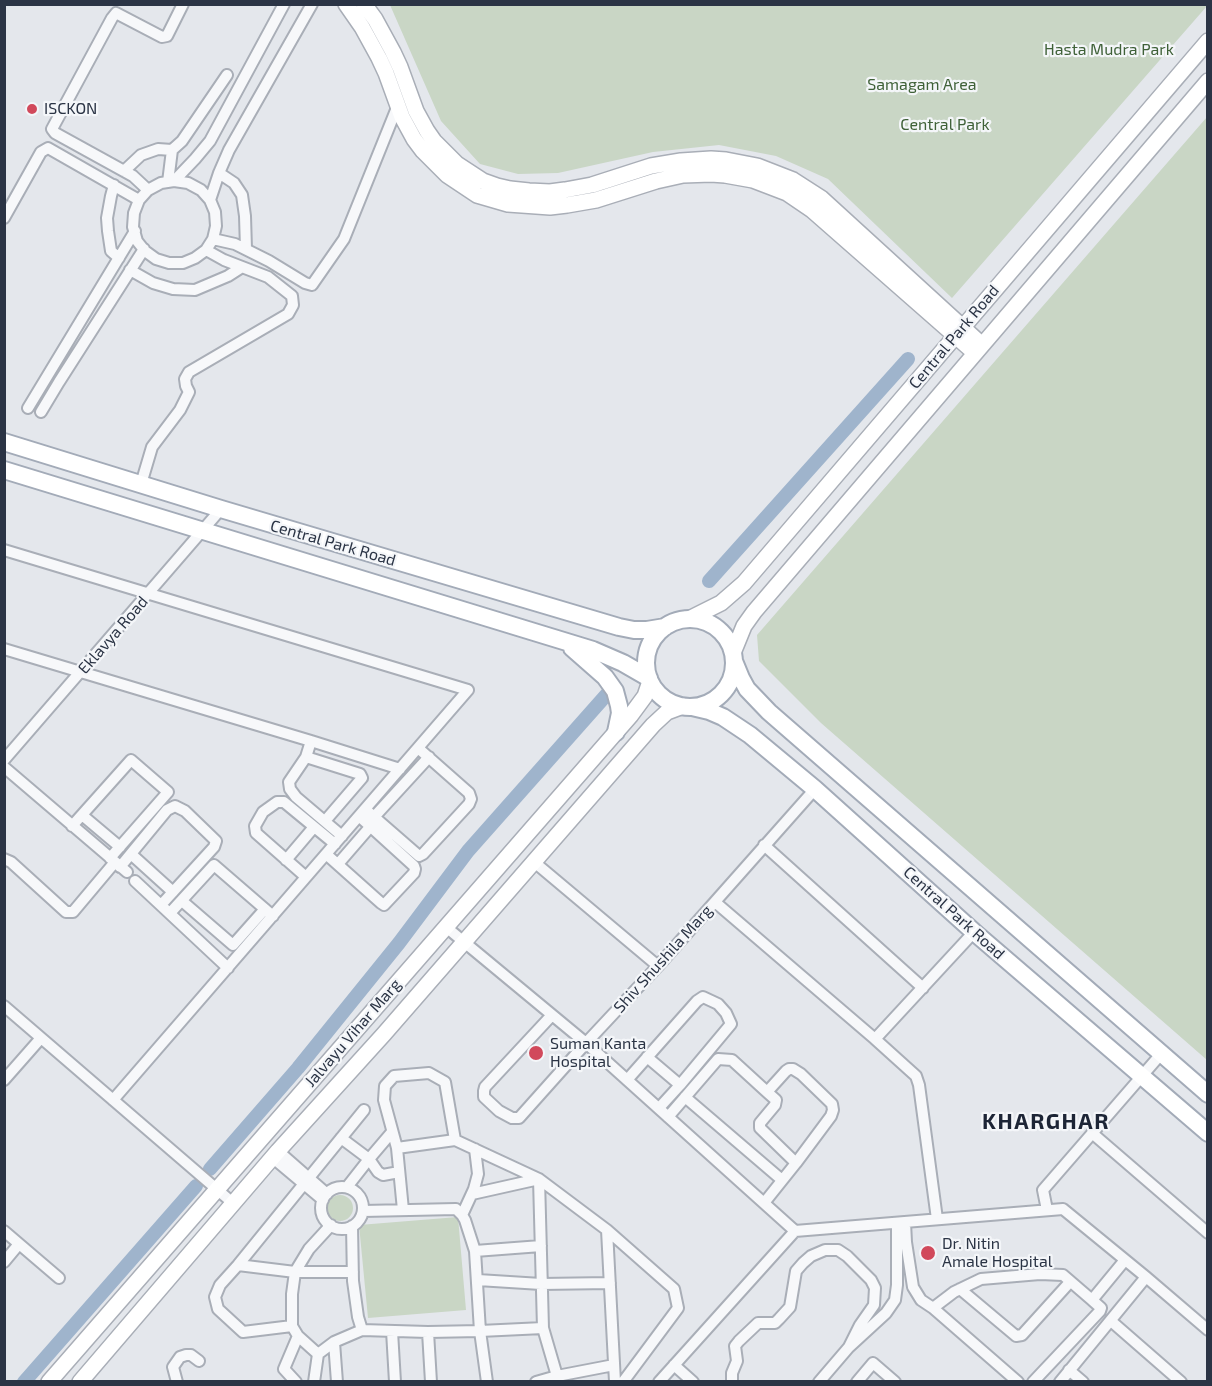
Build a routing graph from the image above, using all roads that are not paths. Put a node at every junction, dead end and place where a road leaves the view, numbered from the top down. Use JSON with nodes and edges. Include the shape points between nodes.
{"nodes":[{"id":1,"x":183,"y":4,"type":"edge"},
{"id":2,"x":284,"y":4,"type":"edge"},
{"id":3,"x":312,"y":4,"type":"edge"},
{"id":4,"x":346,"y":4,"type":"edge"},
{"id":5,"x":364,"y":4,"type":"edge"},
{"id":6,"x":1208,"y":41,"type":"edge"},
{"id":7,"x":227,"y":75,"type":"dead end"},
{"id":8,"x":1208,"y":81,"type":"edge"},
{"id":9,"x":398,"y":105,"type":"junction"},
{"id":10,"x":172,"y":150,"type":"junction"},
{"id":11,"x":124,"y":171,"type":"junction"},
{"id":12,"x":219,"y":173,"type":"junction"},
{"id":13,"x":171,"y":181,"type":"junction"},
{"id":14,"x":114,"y":186,"type":"junction"},
{"id":15,"x":148,"y":190,"type":"junction"},
{"id":16,"x":139,"y":200,"type":"junction"},
{"id":17,"x":210,"y":200,"type":"junction"},
{"id":18,"x":4,"y":218,"type":"edge"},
{"id":19,"x":135,"y":231,"type":"junction"},
{"id":20,"x":213,"y":239,"type":"junction"},
{"id":21,"x":144,"y":249,"type":"junction"},
{"id":22,"x":246,"y":249,"type":"junction"},
{"id":23,"x":206,"y":250,"type":"junction"},
{"id":24,"x":119,"y":258,"type":"junction"},
{"id":25,"x":242,"y":267,"type":"junction"},
{"id":26,"x":130,"y":270,"type":"junction"},
{"id":27,"x":959,"y":331,"type":"junction"},
{"id":28,"x":979,"y":349,"type":"junction"},
{"id":29,"x":28,"y":408,"type":"dead end"},
{"id":30,"x":41,"y":412,"type":"dead end"},
{"id":31,"x":4,"y":442,"type":"edge"},
{"id":32,"x":4,"y":470,"type":"edge"},
{"id":33,"x":141,"y":484,"type":"junction"},
{"id":34,"x":221,"y":509,"type":"junction"},
{"id":35,"x":203,"y":531,"type":"junction"},
{"id":36,"x":4,"y":550,"type":"edge"},
{"id":37,"x":148,"y":593,"type":"junction"},
{"id":38,"x":689,"y":619,"type":"junction"},
{"id":39,"x":664,"y":627,"type":"junction"},
{"id":40,"x":559,"y":640,"type":"junction"},
{"id":41,"x":4,"y":649,"type":"edge"},
{"id":42,"x":734,"y":657,"type":"junction"},
{"id":43,"x":80,"y":672,"type":"junction"},
{"id":44,"x":650,"y":680,"type":"junction"},
{"id":45,"x":688,"y":706,"type":"junction"},
{"id":46,"x":616,"y":732,"type":"junction"},
{"id":47,"x":312,"y":741,"type":"junction"},
{"id":48,"x":418,"y":748,"type":"junction"},
{"id":49,"x":306,"y":757,"type":"junction"},
{"id":50,"x":429,"y":757,"type":"junction"},
{"id":51,"x":4,"y":760,"type":"edge"},
{"id":52,"x":4,"y":767,"type":"edge"},
{"id":53,"x":400,"y":769,"type":"junction"},
{"id":54,"x":814,"y":789,"type":"junction"},
{"id":55,"x":362,"y":813,"type":"junction"},
{"id":56,"x":82,"y":815,"type":"junction"},
{"id":57,"x":325,"y":821,"type":"junction"},
{"id":58,"x":372,"y":822,"type":"junction"},
{"id":59,"x":72,"y":826,"type":"junction"},
{"id":60,"x":314,"y":827,"type":"junction"},
{"id":61,"x":338,"y":840,"type":"junction"},
{"id":62,"x":764,"y":845,"type":"junction"},
{"id":63,"x":120,"y":847,"type":"junction"},
{"id":64,"x":131,"y":854,"type":"junction"},
{"id":65,"x":327,"y":854,"type":"junction"},
{"id":66,"x":4,"y":859,"type":"edge"},
{"id":67,"x":286,"y":860,"type":"junction"},
{"id":68,"x":533,"y":861,"type":"junction"},
{"id":69,"x":338,"y":864,"type":"junction"},
{"id":70,"x":118,"y":865,"type":"junction"},
{"id":71,"x":306,"y":877,"type":"junction"},
{"id":72,"x":135,"y":881,"type":"dead end"},
{"id":73,"x":173,"y":892,"type":"junction"},
{"id":74,"x":182,"y":901,"type":"junction"},
{"id":75,"x":716,"y":902,"type":"junction"},
{"id":76,"x":161,"y":905,"type":"junction"},
{"id":77,"x":269,"y":912,"type":"junction"},
{"id":78,"x":170,"y":913,"type":"junction"},
{"id":79,"x":446,"y":927,"type":"junction"},
{"id":80,"x":974,"y":932,"type":"junction"},
{"id":81,"x":463,"y":942,"type":"junction"},
{"id":82,"x":658,"y":966,"type":"junction"},
{"id":83,"x":228,"y":968,"type":"junction"},
{"id":84,"x":923,"y":988,"type":"junction"},
{"id":85,"x":4,"y":1006,"type":"edge"},
{"id":86,"x":552,"y":1016,"type":"junction"},
{"id":87,"x":41,"y":1038,"type":"junction"},
{"id":88,"x":875,"y":1039,"type":"junction"},
{"id":89,"x":586,"y":1043,"type":"junction"},
{"id":90,"x":1161,"y":1054,"type":"junction"},
{"id":91,"x":647,"y":1058,"type":"junction"},
{"id":92,"x":1142,"y":1076,"type":"junction"},
{"id":93,"x":4,"y":1080,"type":"edge"},
{"id":94,"x":627,"y":1080,"type":"junction"},
{"id":95,"x":680,"y":1085,"type":"junction"},
{"id":96,"x":767,"y":1092,"type":"junction"},
{"id":97,"x":1208,"y":1094,"type":"edge"},
{"id":98,"x":685,"y":1097,"type":"junction"},
{"id":99,"x":113,"y":1100,"type":"junction"},
{"id":100,"x":659,"y":1108,"type":"junction"},
{"id":101,"x":364,"y":1110,"type":"dead end"},
{"id":102,"x":668,"y":1117,"type":"junction"},
{"id":103,"x":392,"y":1132,"type":"junction"},
{"id":104,"x":1092,"y":1133,"type":"junction"},
{"id":105,"x":1208,"y":1133,"type":"edge"},
{"id":106,"x":341,"y":1138,"type":"junction"},
{"id":107,"x":455,"y":1140,"type":"junction"},
{"id":108,"x":397,"y":1148,"type":"junction"},
{"id":109,"x":475,"y":1149,"type":"junction"},
{"id":110,"x":276,"y":1155,"type":"junction"},
{"id":111,"x":369,"y":1159,"type":"junction"},
{"id":112,"x":796,"y":1163,"type":"junction"},
{"id":113,"x":399,"y":1172,"type":"junction"},
{"id":114,"x":539,"y":1179,"type":"junction"},
{"id":115,"x":782,"y":1180,"type":"junction"},
{"id":116,"x":307,"y":1181,"type":"junction"},
{"id":117,"x":213,"y":1186,"type":"junction"},
{"id":118,"x":347,"y":1187,"type":"junction"},
{"id":119,"x":472,"y":1194,"type":"junction"},
{"id":120,"x":325,"y":1197,"type":"junction"},
{"id":121,"x":764,"y":1203,"type":"junction"},
{"id":122,"x":234,"y":1204,"type":"junction"},
{"id":123,"x":363,"y":1210,"type":"junction"},
{"id":124,"x":403,"y":1210,"type":"junction"},
{"id":125,"x":1047,"y":1210,"type":"junction"},
{"id":126,"x":462,"y":1215,"type":"junction"},
{"id":127,"x":936,"y":1219,"type":"junction"},
{"id":128,"x":901,"y":1223,"type":"junction"},
{"id":129,"x":331,"y":1225,"type":"junction"},
{"id":130,"x":352,"y":1226,"type":"junction"},
{"id":131,"x":607,"y":1230,"type":"junction"},
{"id":132,"x":4,"y":1231,"type":"edge"},
{"id":133,"x":795,"y":1231,"type":"junction"},
{"id":134,"x":1208,"y":1233,"type":"edge"},
{"id":135,"x":19,"y":1244,"type":"junction"},
{"id":136,"x":541,"y":1246,"type":"junction"},
{"id":137,"x":475,"y":1251,"type":"junction"},
{"id":138,"x":1125,"y":1260,"type":"junction"},
{"id":139,"x":4,"y":1262,"type":"edge"},
{"id":140,"x":238,"y":1265,"type":"junction"},
{"id":141,"x":295,"y":1272,"type":"junction"},
{"id":142,"x":353,"y":1272,"type":"junction"},
{"id":143,"x":1146,"y":1276,"type":"junction"},
{"id":144,"x":59,"y":1278,"type":"dead end"},
{"id":145,"x":478,"y":1281,"type":"junction"},
{"id":146,"x":1070,"y":1282,"type":"junction"},
{"id":147,"x":610,"y":1283,"type":"junction"},
{"id":148,"x":541,"y":1284,"type":"junction"},
{"id":149,"x":960,"y":1289,"type":"junction"},
{"id":150,"x":1092,"y":1300,"type":"junction"},
{"id":151,"x":933,"y":1308,"type":"junction"},
{"id":152,"x":1111,"y":1321,"type":"junction"},
{"id":153,"x":543,"y":1328,"type":"junction"},
{"id":154,"x":362,"y":1330,"type":"junction"},
{"id":155,"x":1208,"y":1330,"type":"edge"},
{"id":156,"x":295,"y":1331,"type":"junction"},
{"id":157,"x":392,"y":1331,"type":"junction"},
{"id":158,"x":480,"y":1331,"type":"junction"},
{"id":159,"x":428,"y":1332,"type":"junction"},
{"id":160,"x":334,"y":1342,"type":"junction"},
{"id":161,"x":849,"y":1347,"type":"junction"},
{"id":162,"x":318,"y":1354,"type":"junction"},
{"id":163,"x":200,"y":1361,"type":"dead end"},
{"id":164,"x":66,"y":1363,"type":"junction"},
{"id":165,"x":614,"y":1365,"type":"junction"},
{"id":166,"x":674,"y":1365,"type":"junction"},
{"id":167,"x":1069,"y":1370,"type":"junction"},
{"id":168,"x":557,"y":1379,"type":"edge"},
{"id":169,"x":83,"y":1380,"type":"edge"},
{"id":170,"x":49,"y":1382,"type":"edge"},
{"id":171,"x":177,"y":1382,"type":"edge"},
{"id":172,"x":296,"y":1382,"type":"edge"},
{"id":173,"x":314,"y":1382,"type":"edge"},
{"id":174,"x":337,"y":1382,"type":"edge"},
{"id":175,"x":395,"y":1382,"type":"edge"},
{"id":176,"x":431,"y":1382,"type":"edge"},
{"id":177,"x":487,"y":1382,"type":"edge"},
{"id":178,"x":536,"y":1382,"type":"edge"},
{"id":179,"x":615,"y":1382,"type":"edge"},
{"id":180,"x":623,"y":1382,"type":"edge"},
{"id":181,"x":659,"y":1382,"type":"edge"},
{"id":182,"x":693,"y":1382,"type":"edge"},
{"id":183,"x":732,"y":1382,"type":"edge"},
{"id":184,"x":819,"y":1382,"type":"edge"},
{"id":185,"x":857,"y":1382,"type":"edge"},
{"id":186,"x":895,"y":1382,"type":"edge"},
{"id":187,"x":1018,"y":1382,"type":"edge"},
{"id":188,"x":1033,"y":1382,"type":"edge"},
{"id":189,"x":1060,"y":1382,"type":"edge"},
{"id":190,"x":1083,"y":1382,"type":"edge"},
{"id":191,"x":1180,"y":1382,"type":"edge"}],
"edges":[{"from":1,"to":11,"type":"street","via":[[167,36],[162,37],[116,13],[52,129]]},
{"from":2,"to":13,"type":"street","via":[[210,141]]},
{"from":3,"to":12,"type":"street"},
{"from":4,"to":9,"type":"main road","via":[[380,58]]},
{"from":5,"to":27,"type":"main road","via":[[393,52],[427,131],[457,164],[483,181],[510,189],[550,192],[681,161],[726,159],[757,166],[793,180],[821,198]]},
{"from":6,"to":27,"type":"main road","name":"Central Park Road"},
{"from":7,"to":10,"type":"street"},
{"from":8,"to":28,"type":"main road","name":"Central Park Road"},
{"from":9,"to":22,"type":"street","via":[[344,239],[312,285]]},
{"from":9,"to":27,"type":"main road","via":[[414,139],[435,163],[461,185],[493,201],[528,206],[567,205],[662,179],[697,174],[724,174],[771,186],[799,200]]},
{"from":10,"to":11,"type":"street","via":[[158,149],[141,155]]},
{"from":10,"to":13,"type":"street"},
{"from":11,"to":15,"type":"street"},
{"from":12,"to":17,"type":"street"},
{"from":12,"to":22,"type":"street","via":[[234,183],[242,195]]},
{"from":13,"to":15,"type":"street"},
{"from":13,"to":17,"type":"street","via":[[188,183]]},
{"from":14,"to":16,"type":"street"},
{"from":14,"to":18,"type":"street","via":[[44,149]]},
{"from":14,"to":24,"type":"street","via":[[107,218],[111,250]]},
{"from":15,"to":16,"type":"street"},
{"from":16,"to":19,"type":"street","via":[[134,213]]},
{"from":17,"to":20,"type":"street","via":[[215,213]]},
{"from":19,"to":21,"type":"street"},
{"from":19,"to":24,"type":"street"},
{"from":20,"to":22,"type":"street"},
{"from":20,"to":23,"type":"street"},
{"from":21,"to":23,"type":"street","via":[[169,263],[183,263]]},
{"from":21,"to":26,"type":"street"},
{"from":23,"to":25,"type":"street"},
{"from":24,"to":29,"type":"street"},
{"from":25,"to":26,"type":"street","via":[[195,290],[153,283]]},
{"from":25,"to":33,"type":"street","via":[[268,277],[292,296],[288,314],[189,372],[185,379],[189,392],[152,447]]},
{"from":26,"to":30,"type":"street"},
{"from":27,"to":28,"type":"main road"},
{"from":27,"to":38,"type":"main road","name":"Central Park Road","via":[[744,583],[721,603]]},
{"from":28,"to":42,"type":"main road","name":"Central Park Road","via":[[754,612],[744,626]]},
{"from":31,"to":33,"type":"main road","name":"Central Park Road"},
{"from":32,"to":35,"type":"main road","name":"Central Park Road"},
{"from":33,"to":34,"type":"main road","name":"Central Park Road"},
{"from":34,"to":35,"type":"street","name":"Eklavya Road"},
{"from":34,"to":39,"type":"main road","name":"Central Park Road","via":[[620,627]]},
{"from":35,"to":37,"type":"street","name":"Eklavya Road"},
{"from":35,"to":40,"type":"main road","name":"Central Park Road"},
{"from":36,"to":37,"type":"street"},
{"from":37,"to":43,"type":"street","name":"Eklavya Road"},
{"from":37,"to":48,"type":"street","via":[[468,690]]},
{"from":38,"to":39,"type":"main road"},
{"from":38,"to":42,"type":"main road","via":[[714,625],[726,637]]},
{"from":39,"to":44,"type":"main road","via":[[649,647],[646,664]]},
{"from":40,"to":44,"type":"main road","name":"Central Park Road","via":[[608,656]]},
{"from":40,"to":46,"type":"main road","via":[[594,666],[615,691],[620,712]]},
{"from":41,"to":43,"type":"street"},
{"from":42,"to":45,"type":"main road","via":[[732,678],[723,693],[709,703]]},
{"from":42,"to":90,"type":"main road","name":"Central Park Road","via":[[747,689],[769,712]]},
{"from":43,"to":47,"type":"street"},
{"from":43,"to":51,"type":"street","name":"Eklavya Road"},
{"from":44,"to":45,"type":"main road","via":[[667,700]]},
{"from":44,"to":46,"type":"main road","name":"Jalvayu Vihar Marg","via":[[645,696]]},
{"from":45,"to":54,"type":"main road","name":"Central Park Road","via":[[736,724]]},
{"from":45,"to":68,"type":"main road","name":"Jalvayu Vihar Marg","via":[[660,717]]},
{"from":46,"to":79,"type":"main road","name":"Jalvayu Vihar Marg"},
{"from":47,"to":49,"type":"street"},
{"from":47,"to":53,"type":"street"},
{"from":48,"to":50,"type":"street"},
{"from":48,"to":53,"type":"street"},
{"from":49,"to":57,"type":"street","via":[[289,782],[290,789]]},
{"from":49,"to":57,"type":"street","via":[[360,774],[362,778]]},
{"from":50,"to":58,"type":"street"},
{"from":50,"to":58,"type":"street","via":[[469,792],[469,804],[419,856]]},
{"from":52,"to":59,"type":"street"},
{"from":53,"to":55,"type":"street"},
{"from":54,"to":62,"type":"street","name":"Shiv Shushila Marg"},
{"from":54,"to":80,"type":"main road","name":"Central Park Road"},
{"from":55,"to":58,"type":"street"},
{"from":55,"to":61,"type":"street"},
{"from":56,"to":59,"type":"street"},
{"from":56,"to":63,"type":"street"},
{"from":56,"to":63,"type":"street","via":[[131,760],[168,792]]},
{"from":57,"to":61,"type":"street"},
{"from":58,"to":69,"type":"street"},
{"from":58,"to":69,"type":"street","via":[[414,866],[414,873],[384,905]]},
{"from":59,"to":70,"type":"street"},
{"from":60,"to":61,"type":"street"},
{"from":60,"to":67,"type":"street"},
{"from":60,"to":67,"type":"street","via":[[284,802],[277,802],[263,812],[255,826],[256,833]]},
{"from":61,"to":65,"type":"street"},
{"from":62,"to":75,"type":"street","name":"Shiv Shushila Marg"},
{"from":62,"to":84,"type":"street"},
{"from":63,"to":70,"type":"street"},
{"from":64,"to":70,"type":"street"},
{"from":64,"to":73,"type":"street"},
{"from":64,"to":73,"type":"street","via":[[167,810],[175,806],[185,811],[216,841]]},
{"from":65,"to":69,"type":"street"},
{"from":65,"to":71,"type":"street"},
{"from":66,"to":70,"type":"street","via":[[66,912],[73,912]]},
{"from":67,"to":71,"type":"street"},
{"from":68,"to":81,"type":"main road","name":"Jalvayu Vihar Marg"},
{"from":68,"to":82,"type":"street"},
{"from":71,"to":77,"type":"street"},
{"from":72,"to":76,"type":"street"},
{"from":73,"to":76,"type":"street"},
{"from":74,"to":77,"type":"street","via":[[233,945]]},
{"from":74,"to":77,"type":"street","via":[[214,865]]},
{"from":74,"to":78,"type":"street"},
{"from":75,"to":82,"type":"street","name":"Shiv Shushila Marg"},
{"from":75,"to":88,"type":"street"},
{"from":76,"to":78,"type":"street"},
{"from":77,"to":83,"type":"street"},
{"from":78,"to":83,"type":"street"},
{"from":79,"to":81,"type":"street"},
{"from":79,"to":117,"type":"main road","name":"Jalvayu Vihar Marg"},
{"from":80,"to":84,"type":"street"},
{"from":80,"to":92,"type":"main road","name":"Central Park Road"},
{"from":81,"to":86,"type":"street"},
{"from":81,"to":110,"type":"main road","name":"Jalvayu Vihar Marg"},
{"from":82,"to":89,"type":"street","name":"Shiv Shushila Marg"},
{"from":83,"to":99,"type":"street"},
{"from":84,"to":88,"type":"street"},
{"from":85,"to":87,"type":"street"},
{"from":86,"to":89,"type":"street"},
{"from":86,"to":89,"type":"street","name":"Shiv Shushila Marg","via":[[485,1087],[484,1097],[499,1110],[519,1118]]},
{"from":87,"to":93,"type":"street"},
{"from":87,"to":99,"type":"street"},
{"from":88,"to":127,"type":"street","via":[[916,1076]]},
{"from":89,"to":94,"type":"street"},
{"from":90,"to":92,"type":"street"},
{"from":90,"to":97,"type":"main road","name":"Central Park Road"},
{"from":91,"to":94,"type":"street"},
{"from":91,"to":95,"type":"street"},
{"from":91,"to":95,"type":"street","via":[[697,1001],[703,997],[718,1004],[731,1024]]},
{"from":92,"to":104,"type":"street"},
{"from":92,"to":105,"type":"main road","name":"Central Park Road"},
{"from":94,"to":100,"type":"street"},
{"from":95,"to":100,"type":"street"},
{"from":96,"to":98,"type":"street","via":[[732,1060],[718,1059]]},
{"from":96,"to":112,"type":"street","via":[[776,1100],[760,1128]]},
{"from":96,"to":112,"type":"street","via":[[786,1071],[793,1069],[832,1104],[831,1116]]},
{"from":98,"to":102,"type":"street"},
{"from":98,"to":115,"type":"street"},
{"from":99,"to":117,"type":"street"},
{"from":100,"to":102,"type":"street"},
{"from":101,"to":106,"type":"street"},
{"from":102,"to":121,"type":"street"},
{"from":103,"to":107,"type":"street","via":[[384,1100],[385,1086],[394,1076],[429,1073],[445,1082]]},
{"from":103,"to":108,"type":"street"},
{"from":103,"to":111,"type":"street"},
{"from":104,"to":125,"type":"street","via":[[1043,1190]]},
{"from":104,"to":134,"type":"street"},
{"from":106,"to":111,"type":"street"},
{"from":106,"to":116,"type":"street"},
{"from":107,"to":108,"type":"street"},
{"from":107,"to":109,"type":"street"},
{"from":108,"to":113,"type":"street"},
{"from":109,"to":114,"type":"street"},
{"from":109,"to":119,"type":"street","via":[[478,1174]]},
{"from":110,"to":116,"type":"street"},
{"from":110,"to":122,"type":"main road","name":"Jalvayu Vihar Marg"},
{"from":111,"to":113,"type":"street","via":[[383,1175]]},
{"from":111,"to":118,"type":"street"},
{"from":112,"to":115,"type":"street"},
{"from":113,"to":124,"type":"street"},
{"from":114,"to":119,"type":"street"},
{"from":114,"to":131,"type":"street"},
{"from":114,"to":136,"type":"street"},
{"from":115,"to":121,"type":"street"},
{"from":116,"to":120,"type":"street"},
{"from":116,"to":140,"type":"street"},
{"from":117,"to":122,"type":"street"},
{"from":117,"to":164,"type":"main road","name":"Jalvayu Vihar Marg"},
{"from":118,"to":120,"type":"street","via":[[336,1188]]},
{"from":118,"to":123,"type":"street","via":[[357,1193]]},
{"from":119,"to":126,"type":"street"},
{"from":120,"to":129,"type":"street","via":[[322,1214]]},
{"from":121,"to":133,"type":"street"},
{"from":122,"to":169,"type":"main road","name":"Jalvayu Vihar Marg"},
{"from":123,"to":124,"type":"street"},
{"from":123,"to":130,"type":"street"},
{"from":124,"to":126,"type":"street","via":[[456,1209]]},
{"from":125,"to":127,"type":"street"},
{"from":125,"to":138,"type":"street","via":[[1063,1209]]},
{"from":126,"to":137,"type":"street"},
{"from":127,"to":128,"type":"street"},
{"from":128,"to":133,"type":"street"},
{"from":128,"to":151,"type":"street","via":[[913,1287],[921,1300]]},
{"from":128,"to":161,"type":"street","via":[[895,1300]]},
{"from":129,"to":130,"type":"street"},
{"from":129,"to":141,"type":"street"},
{"from":130,"to":142,"type":"street"},
{"from":131,"to":147,"type":"street"},
{"from":131,"to":180,"type":"street","via":[[674,1288],[678,1308]]},
{"from":132,"to":135,"type":"street"},
{"from":133,"to":166,"type":"street"},
{"from":135,"to":139,"type":"street"},
{"from":135,"to":144,"type":"street"},
{"from":136,"to":137,"type":"street"},
{"from":136,"to":148,"type":"street"},
{"from":137,"to":145,"type":"street"},
{"from":138,"to":143,"type":"street"},
{"from":138,"to":150,"type":"street"},
{"from":140,"to":141,"type":"street"},
{"from":140,"to":156,"type":"street","via":[[219,1285],[215,1296],[218,1309],[243,1332]]},
{"from":141,"to":142,"type":"street"},
{"from":141,"to":156,"type":"street"},
{"from":142,"to":154,"type":"street"},
{"from":143,"to":152,"type":"street"},
{"from":143,"to":155,"type":"street"},
{"from":145,"to":148,"type":"street"},
{"from":145,"to":158,"type":"street"},
{"from":146,"to":149,"type":"street","via":[[1062,1275],[1040,1274],[981,1279]]},
{"from":146,"to":149,"type":"street","via":[[1022,1335],[1016,1336]]},
{"from":146,"to":150,"type":"street"},
{"from":147,"to":148,"type":"street"},
{"from":147,"to":165,"type":"street"},
{"from":148,"to":153,"type":"street"},
{"from":149,"to":151,"type":"street"},
{"from":150,"to":188,"type":"street","via":[[1100,1311]]},
{"from":151,"to":187,"type":"street"},
{"from":152,"to":167,"type":"street"},
{"from":152,"to":191,"type":"street"},
{"from":153,"to":158,"type":"street"},
{"from":153,"to":168,"type":"street"},
{"from":154,"to":157,"type":"street"},
{"from":154,"to":160,"type":"street"},
{"from":156,"to":162,"type":"street"},
{"from":156,"to":172,"type":"street","via":[[284,1369]]},
{"from":157,"to":159,"type":"street"},
{"from":157,"to":175,"type":"street"},
{"from":158,"to":159,"type":"street"},
{"from":158,"to":177,"type":"street"},
{"from":159,"to":176,"type":"street"},
{"from":160,"to":162,"type":"street"},
{"from":160,"to":174,"type":"street"},
{"from":161,"to":183,"type":"street","via":[[874,1305],[875,1288],[848,1256],[838,1250],[825,1250],[811,1256],[796,1271],[790,1307],[779,1320],[758,1323],[735,1346],[738,1361]]},
{"from":161,"to":184,"type":"street"},
{"from":162,"to":173,"type":"street"},
{"from":163,"to":171,"type":"street","via":[[186,1354],[180,1357],[173,1367]]},
{"from":164,"to":169,"type":"street"},
{"from":164,"to":170,"type":"main road","name":"Jalvayu Vihar Marg"},
{"from":165,"to":168,"type":"street"},
{"from":165,"to":179,"type":"street"},
{"from":166,"to":181,"type":"street"},
{"from":166,"to":182,"type":"street"},
{"from":167,"to":189,"type":"street"},
{"from":167,"to":190,"type":"street"},
{"from":168,"to":178,"type":"street"},
{"from":185,"to":186,"type":"street","via":[[873,1363]]}]}
